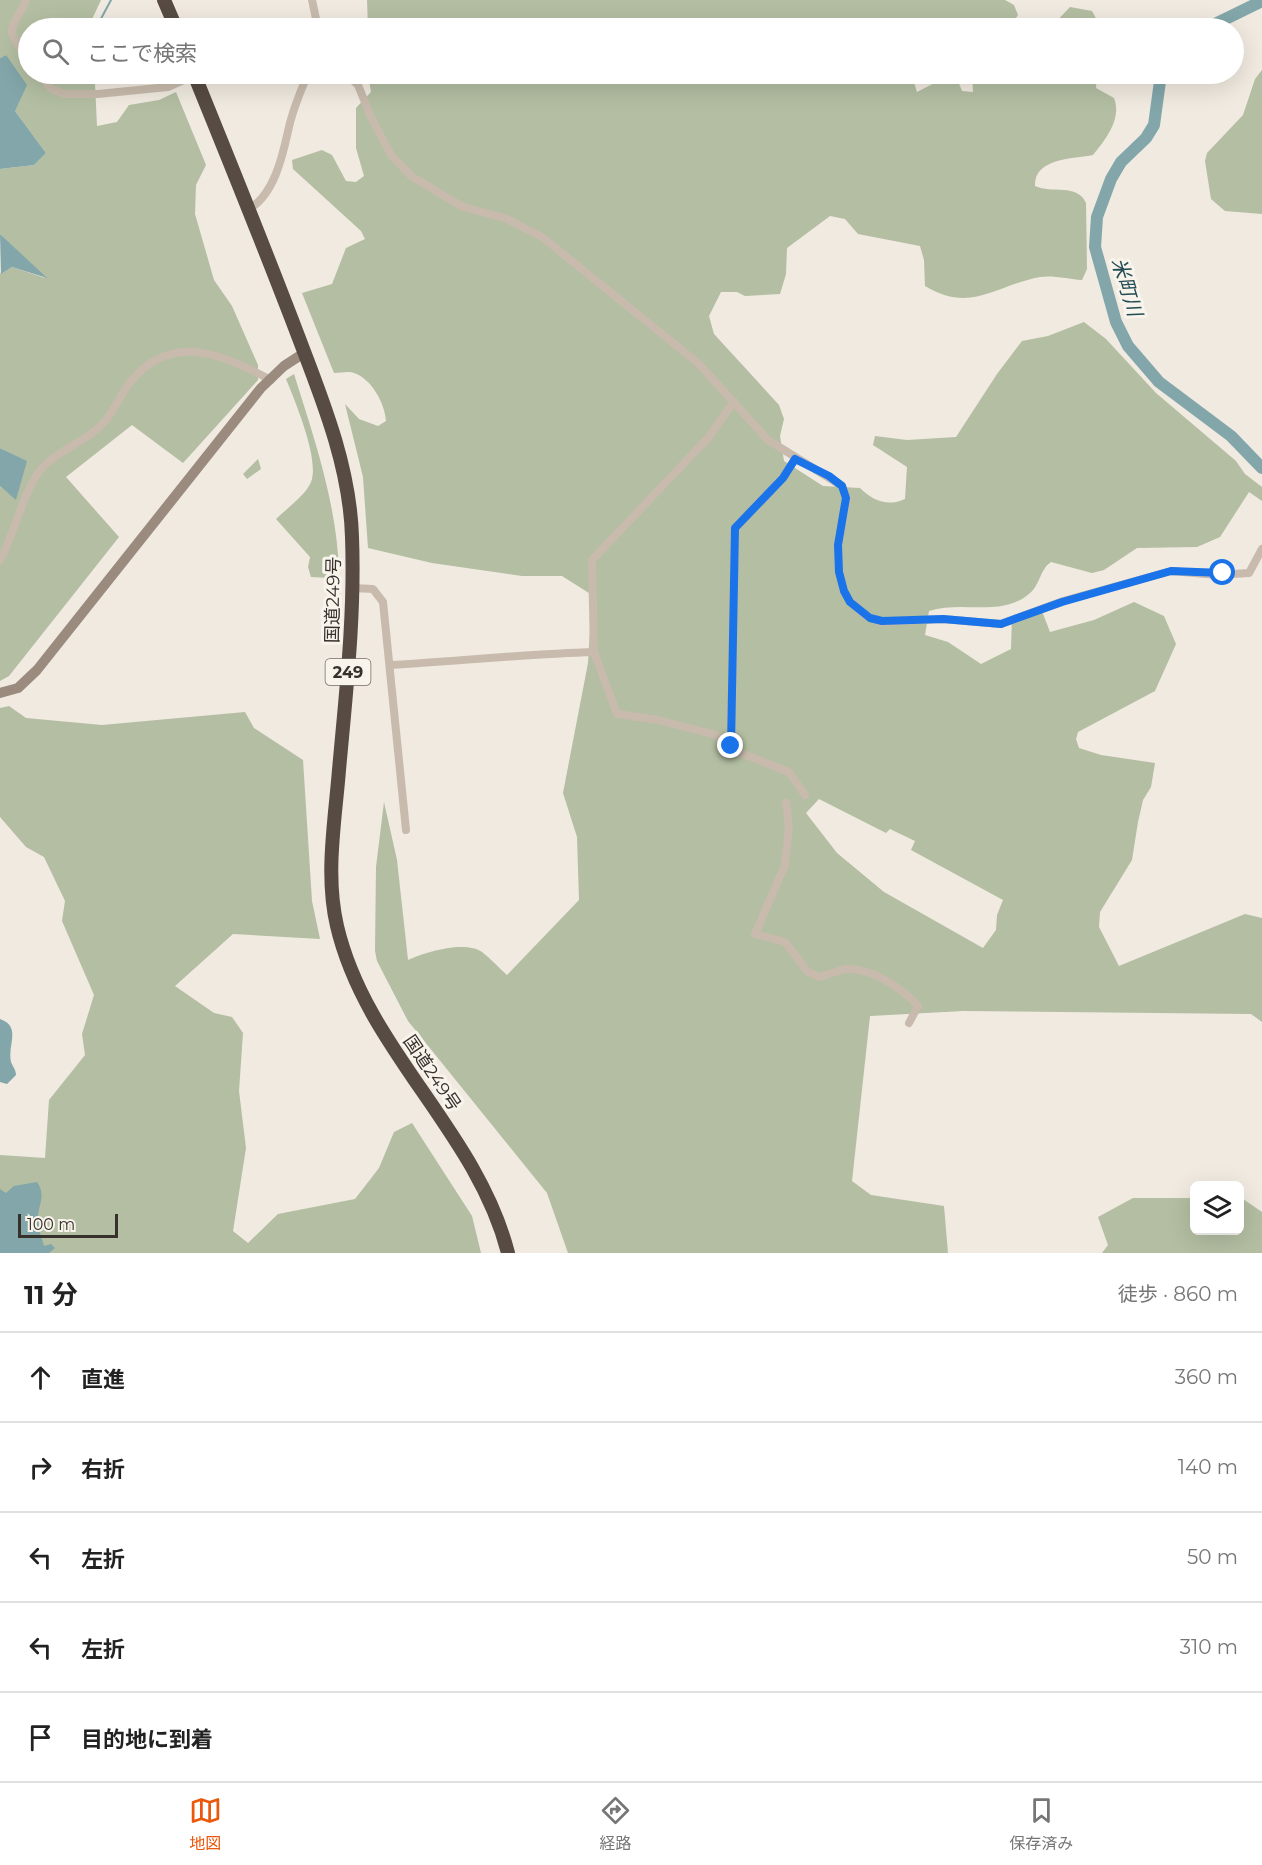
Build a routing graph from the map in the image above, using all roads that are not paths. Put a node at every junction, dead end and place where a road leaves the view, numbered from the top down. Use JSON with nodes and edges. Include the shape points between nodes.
{"nodes":[{"id":1,"x":26,"y":0,"type":"edge"},
{"id":2,"x":164,"y":0,"type":"edge"},
{"id":3,"x":312,"y":0,"type":"edge"},
{"id":4,"x":172,"y":18,"type":"edge"},
{"id":5,"x":316,"y":18,"type":"edge"},
{"id":6,"x":18,"y":43,"type":"edge"},
{"id":7,"x":47,"y":84,"type":"edge"},
{"id":8,"x":174,"y":84,"type":"edge"},
{"id":9,"x":199,"y":84,"type":"edge"},
{"id":10,"x":305,"y":84,"type":"edge"},
{"id":11,"x":356,"y":84,"type":"edge"},
{"id":12,"x":249,"y":209,"type":"junction"},
{"id":13,"x":304,"y":353,"type":"junction"},
{"id":14,"x":271,"y":380,"type":"junction"},
{"id":15,"x":734,"y":401,"type":"junction"},
{"id":16,"x":795,"y":459,"type":"junction"},
{"id":17,"x":1262,"y":549,"type":"edge"},
{"id":18,"x":0,"y":560,"type":"edge"},
{"id":19,"x":353,"y":588,"type":"junction"},
{"id":20,"x":594,"y":652,"type":"junction"},
{"id":21,"x":391,"y":665,"type":"junction"},
{"id":22,"x":0,"y":693,"type":"edge"},
{"id":23,"x":731,"y":746,"type":"junction"},
{"id":24,"x":805,"y":795,"type":"dead end"},
{"id":25,"x":786,"y":803,"type":"dead end"},
{"id":26,"x":406,"y":830,"type":"dead end"},
{"id":27,"x":909,"y":1023,"type":"dead end"},
{"id":28,"x":508,"y":1253,"type":"edge"}],
"edges":[{"from":1,"to":6,"type":"street","via":[[11,26]]},
{"from":2,"to":4,"type":"highway"},
{"from":3,"to":5,"type":"street"},
{"from":7,"to":8,"type":"street","via":[[65,94],[98,94]]},
{"from":9,"to":12,"type":"highway","name":"国道249号","number":"249"},
{"from":10,"to":12,"type":"street","via":[[274,179],[258,204]]},
{"from":11,"to":15,"type":"street","via":[[391,155],[411,176],[463,207],[505,218],[542,237],[698,363]]},
{"from":12,"to":13,"type":"highway","name":"国道249号","number":"249"},
{"from":13,"to":14,"type":"street"},
{"from":13,"to":19,"type":"highway","name":"国道249号","number":"249","via":[[345,482],[352,533]]},
{"from":14,"to":18,"type":"street","via":[[234,360],[199,351],[176,351],[152,363],[132,380],[108,418],[89,438],[44,466],[34,480]]},
{"from":14,"to":22,"type":"street","via":[[226,430],[37,670],[18,688]]},
{"from":15,"to":16,"type":"street","via":[[768,440]]},
{"from":15,"to":20,"type":"street","via":[[709,437],[592,560]]},
{"from":16,"to":17,"type":"street","via":[[842,486],[846,498],[838,545],[844,591],[865,615],[882,621],[943,619],[1001,624],[1085,594],[1171,571],[1249,573]]},
{"from":16,"to":23,"type":"street","via":[[783,478],[735,528]]},
{"from":19,"to":21,"type":"street","via":[[373,589],[384,602]]},
{"from":19,"to":28,"type":"highway","name":"国道249号","number":"249","via":[[331,856],[337,925],[353,978],[378,1026],[481,1179]]},
{"from":20,"to":21,"type":"street"},
{"from":20,"to":23,"type":"street","via":[[617,714],[690,727],[716,735]]},
{"from":21,"to":26,"type":"street"},
{"from":23,"to":24,"type":"street","via":[[789,772]]},
{"from":25,"to":27,"type":"street","via":[[789,826],[785,865],[755,934],[785,942],[807,971],[819,977],[846,969],[859,971],[906,993],[918,1006]]}]}
